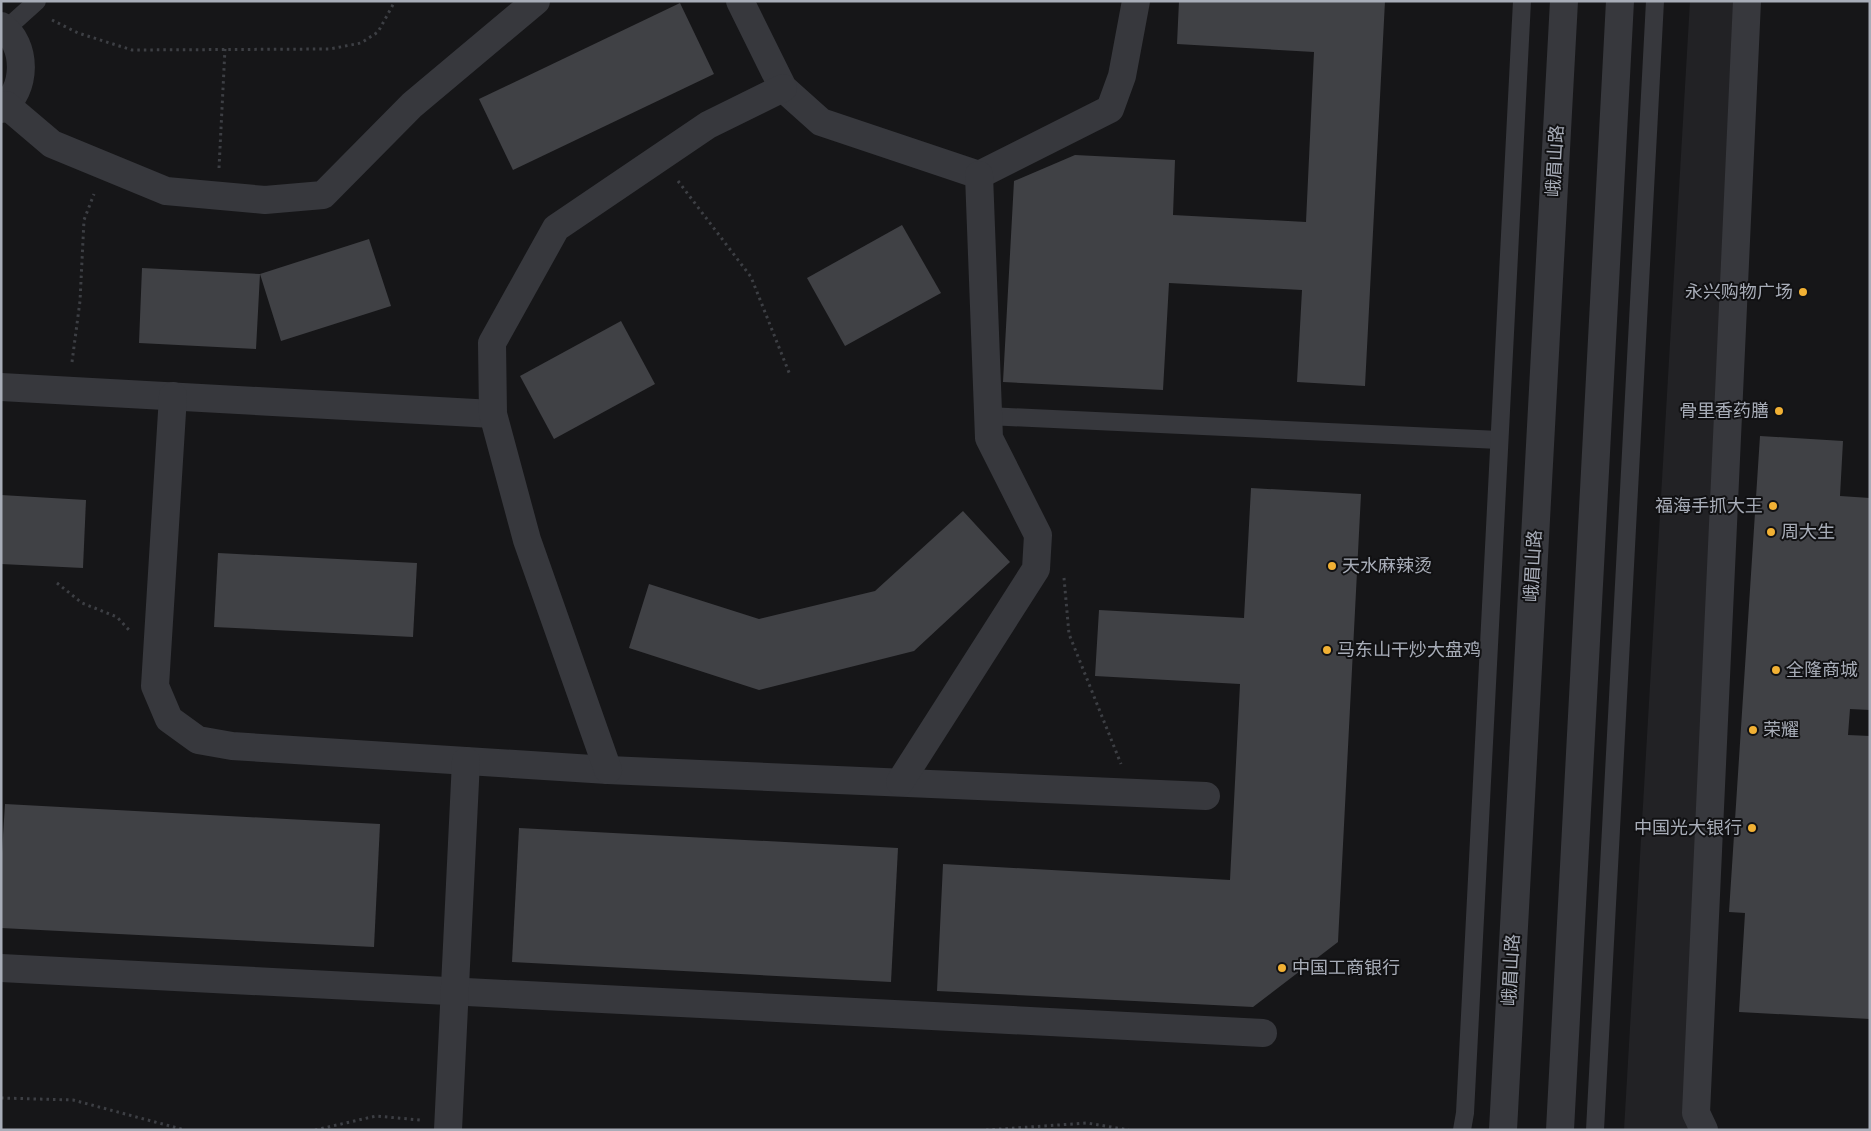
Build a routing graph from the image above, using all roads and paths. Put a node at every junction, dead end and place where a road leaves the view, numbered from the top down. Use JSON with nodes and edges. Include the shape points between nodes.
{"nodes":[{"id":1,"x":395,"y":1,"type":"edge"},
{"id":2,"x":536,"y":1,"type":"edge"},
{"id":3,"x":740,"y":1,"type":"edge"},
{"id":4,"x":1136,"y":1,"type":"edge"},
{"id":5,"x":1522,"y":1,"type":"edge"},
{"id":6,"x":1564,"y":1,"type":"edge"},
{"id":7,"x":1620,"y":1,"type":"edge"},
{"id":8,"x":1655,"y":1,"type":"edge"},
{"id":9,"x":1747,"y":1,"type":"edge"},
{"id":10,"x":33,"y":5,"type":"edge"},
{"id":11,"x":3,"y":28,"type":"edge"},
{"id":12,"x":225,"y":49,"type":"junction"},
{"id":13,"x":784,"y":88,"type":"junction"},
{"id":14,"x":4,"y":107,"type":"edge"},
{"id":15,"x":660,"y":158,"type":"junction"},
{"id":16,"x":105,"y":166,"type":"junction"},
{"id":17,"x":979,"y":175,"type":"junction"},
{"id":18,"x":217,"y":196,"type":"junction"},
{"id":19,"x":790,"y":375,"type":"dead end"},
{"id":20,"x":1,"y":387,"type":"edge"},
{"id":21,"x":69,"y":390,"type":"junction"},
{"id":22,"x":173,"y":396,"type":"junction"},
{"id":23,"x":493,"y":414,"type":"junction"},
{"id":24,"x":988,"y":416,"type":"junction"},
{"id":25,"x":1499,"y":440,"type":"junction"},
{"id":26,"x":1064,"y":578,"type":"dead end"},
{"id":27,"x":57,"y":583,"type":"dead end"},
{"id":28,"x":157,"y":660,"type":"junction"},
{"id":29,"x":466,"y":761,"type":"junction"},
{"id":30,"x":608,"y":770,"type":"junction"},
{"id":31,"x":900,"y":782,"type":"junction"},
{"id":32,"x":1132,"y":792,"type":"junction"},
{"id":33,"x":1206,"y":796,"type":"dead end"},
{"id":34,"x":1,"y":968,"type":"edge"},
{"id":35,"x":455,"y":992,"type":"junction"},
{"id":36,"x":1263,"y":1034,"type":"dead end"},
{"id":37,"x":1,"y":1098,"type":"edge"},
{"id":38,"x":437,"y":1125,"type":"edge"},
{"id":39,"x":185,"y":1130,"type":"edge"},
{"id":40,"x":315,"y":1130,"type":"edge"},
{"id":41,"x":986,"y":1130,"type":"edge"},
{"id":42,"x":1128,"y":1130,"type":"edge"},
{"id":43,"x":1462,"y":1130,"type":"edge"},
{"id":44,"x":1502,"y":1130,"type":"edge"},
{"id":45,"x":1560,"y":1130,"type":"edge"},
{"id":46,"x":1595,"y":1130,"type":"edge"},
{"id":47,"x":1704,"y":1130,"type":"edge"}],
"edges":[{"from":1,"to":12,"type":"path","via":[[378,32],[361,43],[330,49]]},
{"from":2,"to":18,"type":"street","via":[[412,105],[323,195],[264,200]]},
{"from":3,"to":13,"type":"street"},
{"from":4,"to":17,"type":"street","via":[[1122,76],[1110,110]]},
{"from":5,"to":25,"type":"lane"},
{"from":6,"to":44,"type":"street","name":"峨眉山路"},
{"from":7,"to":45,"type":"street"},
{"from":8,"to":46,"type":"lane"},
{"from":9,"to":47,"type":"street","via":[[1696,1113]]},
{"from":10,"to":11,"type":"lane"},
{"from":10,"to":12,"type":"path","via":[[78,33],[132,50]]},
{"from":11,"to":14,"type":"street","via":[[18,47],[22,67],[18,88]]},
{"from":12,"to":18,"type":"path"},
{"from":13,"to":15,"type":"street","via":[[708,125]]},
{"from":13,"to":17,"type":"street","via":[[821,122]]},
{"from":14,"to":16,"type":"street","via":[[52,144]]},
{"from":15,"to":19,"type":"path","via":[[751,277]]},
{"from":15,"to":23,"type":"street","via":[[556,228],[492,343]]},
{"from":16,"to":18,"type":"street","via":[[166,191]]},
{"from":16,"to":21,"type":"path","via":[[84,220],[80,301]]},
{"from":17,"to":24,"type":"street"},
{"from":20,"to":21,"type":"street"},
{"from":21,"to":22,"type":"street"},
{"from":22,"to":23,"type":"street"},
{"from":22,"to":28,"type":"street"},
{"from":23,"to":30,"type":"street","via":[[527,540]]},
{"from":24,"to":25,"type":"lane"},
{"from":24,"to":31,"type":"street","via":[[989,438],[1038,535],[1036,569]]},
{"from":25,"to":43,"type":"lane"},
{"from":26,"to":32,"type":"path","via":[[1069,634]]},
{"from":27,"to":28,"type":"path","via":[[82,603],[117,617]]},
{"from":28,"to":29,"type":"street","via":[[155,686],[169,719],[198,740],[232,746]]},
{"from":29,"to":30,"type":"street"},
{"from":29,"to":35,"type":"street"},
{"from":30,"to":31,"type":"street"},
{"from":31,"to":32,"type":"street"},
{"from":32,"to":33,"type":"street"},
{"from":34,"to":35,"type":"street"},
{"from":35,"to":36,"type":"street"},
{"from":35,"to":38,"type":"street"},
{"from":37,"to":39,"type":"path","via":[[73,1100]]},
{"from":38,"to":40,"type":"path","via":[[376,1116]]},
{"from":41,"to":42,"type":"path","via":[[1087,1123]]}]}
